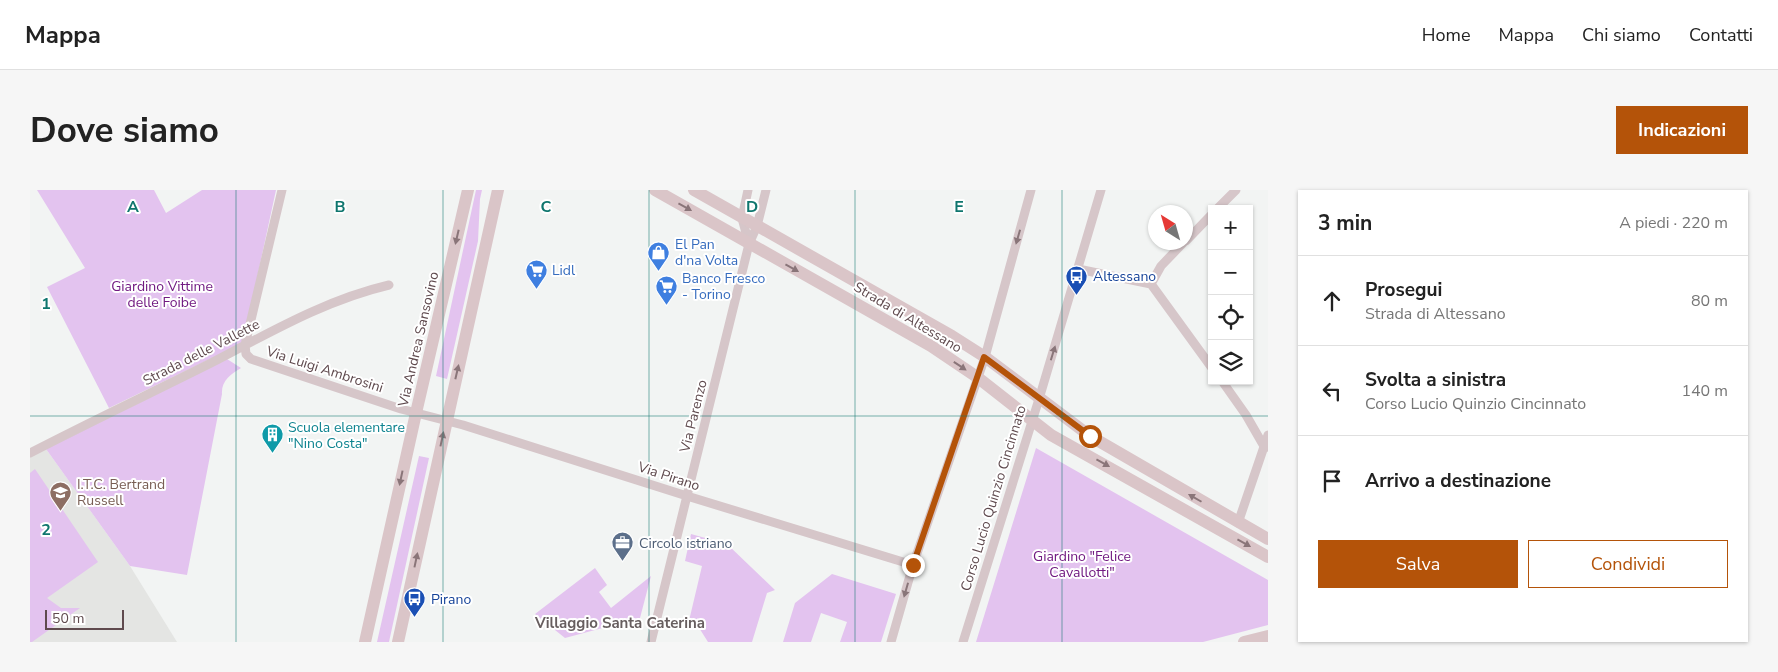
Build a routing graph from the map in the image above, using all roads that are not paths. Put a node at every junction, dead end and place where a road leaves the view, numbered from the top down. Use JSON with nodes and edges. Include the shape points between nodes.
{"nodes":[{"id":1,"x":282,"y":190,"type":"edge"},
{"id":2,"x":468,"y":190,"type":"edge"},
{"id":3,"x":498,"y":190,"type":"edge"},
{"id":4,"x":655,"y":190,"type":"edge"},
{"id":5,"x":694,"y":190,"type":"edge"},
{"id":6,"x":748,"y":190,"type":"edge"},
{"id":7,"x":766,"y":190,"type":"edge"},
{"id":8,"x":1031,"y":190,"type":"edge"},
{"id":9,"x":1101,"y":190,"type":"edge"},
{"id":10,"x":1236,"y":190,"type":"edge"},
{"id":11,"x":1221,"y":205,"type":"edge"},
{"id":12,"x":742,"y":218,"type":"junction"},
{"id":13,"x":1208,"y":218,"type":"edge"},
{"id":14,"x":757,"y":226,"type":"junction"},
{"id":15,"x":1193,"y":234,"type":"edge"},
{"id":16,"x":749,"y":244,"type":"junction"},
{"id":17,"x":1177,"y":250,"type":"edge"},
{"id":18,"x":1078,"y":269,"type":"junction"},
{"id":19,"x":1151,"y":284,"type":"junction"},
{"id":20,"x":389,"y":285,"type":"dead end"},
{"id":21,"x":245,"y":345,"type":"junction"},
{"id":22,"x":984,"y":357,"type":"junction"},
{"id":23,"x":1208,"y":362,"type":"edge"},
{"id":24,"x":977,"y":377,"type":"junction"},
{"id":25,"x":1225,"y":385,"type":"edge"},
{"id":26,"x":1039,"y":399,"type":"junction"},
{"id":27,"x":416,"y":413,"type":"junction"},
{"id":28,"x":446,"y":420,"type":"junction"},
{"id":29,"x":1031,"y":420,"type":"junction"},
{"id":30,"x":1268,"y":435,"type":"edge"},
{"id":31,"x":1266,"y":449,"type":"edge"},
{"id":32,"x":30,"y":453,"type":"edge"},
{"id":33,"x":687,"y":496,"type":"junction"},
{"id":34,"x":1238,"y":523,"type":"junction"},
{"id":35,"x":1268,"y":539,"type":"edge"},
{"id":36,"x":1268,"y":556,"type":"edge"},
{"id":37,"x":913,"y":565,"type":"junction"},
{"id":38,"x":1268,"y":636,"type":"edge"},
{"id":39,"x":365,"y":642,"type":"edge"},
{"id":40,"x":398,"y":642,"type":"edge"},
{"id":41,"x":651,"y":642,"type":"edge"},
{"id":42,"x":891,"y":642,"type":"edge"},
{"id":43,"x":963,"y":642,"type":"edge"},
{"id":44,"x":1244,"y":642,"type":"edge"}],
"edges":[{"from":1,"to":21,"type":"street"},
{"from":2,"to":27,"type":"street","name":"Via Andrea Sansovino","one_way":true},
{"from":28,"to":3,"type":"street","one_way":true},
{"from":4,"to":16,"type":"street","name":"Strada di Altessano","one_way":true},
{"from":5,"to":12,"type":"street","name":"Strada di Altessano"},
{"from":6,"to":12,"type":"street"},
{"from":7,"to":14,"type":"street","name":"Via Parenzo"},
{"from":8,"to":22,"type":"street","one_way":true},
{"from":9,"to":18,"type":"street","name":"Corso Lucio Quinzio Cincinnato"},
{"from":10,"to":11,"type":"street"},
{"from":12,"to":14,"type":"street","name":"Strada di Altessano"},
{"from":12,"to":16,"type":"street"},
{"from":13,"to":15,"type":"street"},
{"from":14,"to":16,"type":"street","name":"Via Parenzo"},
{"from":14,"to":22,"type":"street","name":"Strada di Altessano"},
{"from":16,"to":24,"type":"street","name":"Strada di Altessano","one_way":true,"via":[[932,346]]},
{"from":16,"to":33,"type":"street","name":"Via Parenzo"},
{"from":17,"to":19,"type":"street","via":[[1161,266]]},
{"from":18,"to":19,"type":"street"},
{"from":26,"to":18,"type":"street","name":"Corso Lucio Quinzio Cincinnato","one_way":true},
{"from":19,"to":23,"type":"street"},
{"from":20,"to":21,"type":"street","name":"Strada delle Vallette","via":[[324,306]]},
{"from":21,"to":27,"type":"street","name":"Via Luigi Ambrosini","via":[[246,354],[253,360]]},
{"from":21,"to":32,"type":"street","name":"Strada delle Vallette"},
{"from":22,"to":24,"type":"street"},
{"from":22,"to":26,"type":"street","name":"Strada di Altessano"},
{"from":24,"to":29,"type":"street","name":"Strada di Altessano"},
{"from":24,"to":37,"type":"street"},
{"from":25,"to":31,"type":"street"},
{"from":26,"to":29,"type":"street","name":"Corso Lucio Quinzio Cincinnato"},
{"from":34,"to":26,"type":"street","name":"Strada di Altessano","one_way":true,"via":[[1090,436]]},
{"from":27,"to":28,"type":"street","name":"Via Pirano"},
{"from":27,"to":39,"type":"street","name":"Via Andrea Sansovino","one_way":true},
{"from":28,"to":33,"type":"street","name":"Via Pirano"},
{"from":40,"to":28,"type":"street","one_way":true},
{"from":29,"to":36,"type":"street","name":"Strada di Altessano","one_way":true,"via":[[1051,435]]},
{"from":29,"to":43,"type":"street","name":"Corso Lucio Quinzio Cincinnato"},
{"from":30,"to":31,"type":"street"},
{"from":31,"to":34,"type":"street"},
{"from":33,"to":37,"type":"street","name":"Via Pirano"},
{"from":33,"to":41,"type":"street","name":"Via Parenzo"},
{"from":34,"to":35,"type":"street","name":"Strada di Altessano"},
{"from":37,"to":42,"type":"street","one_way":true},
{"from":38,"to":44,"type":"street"}]}
